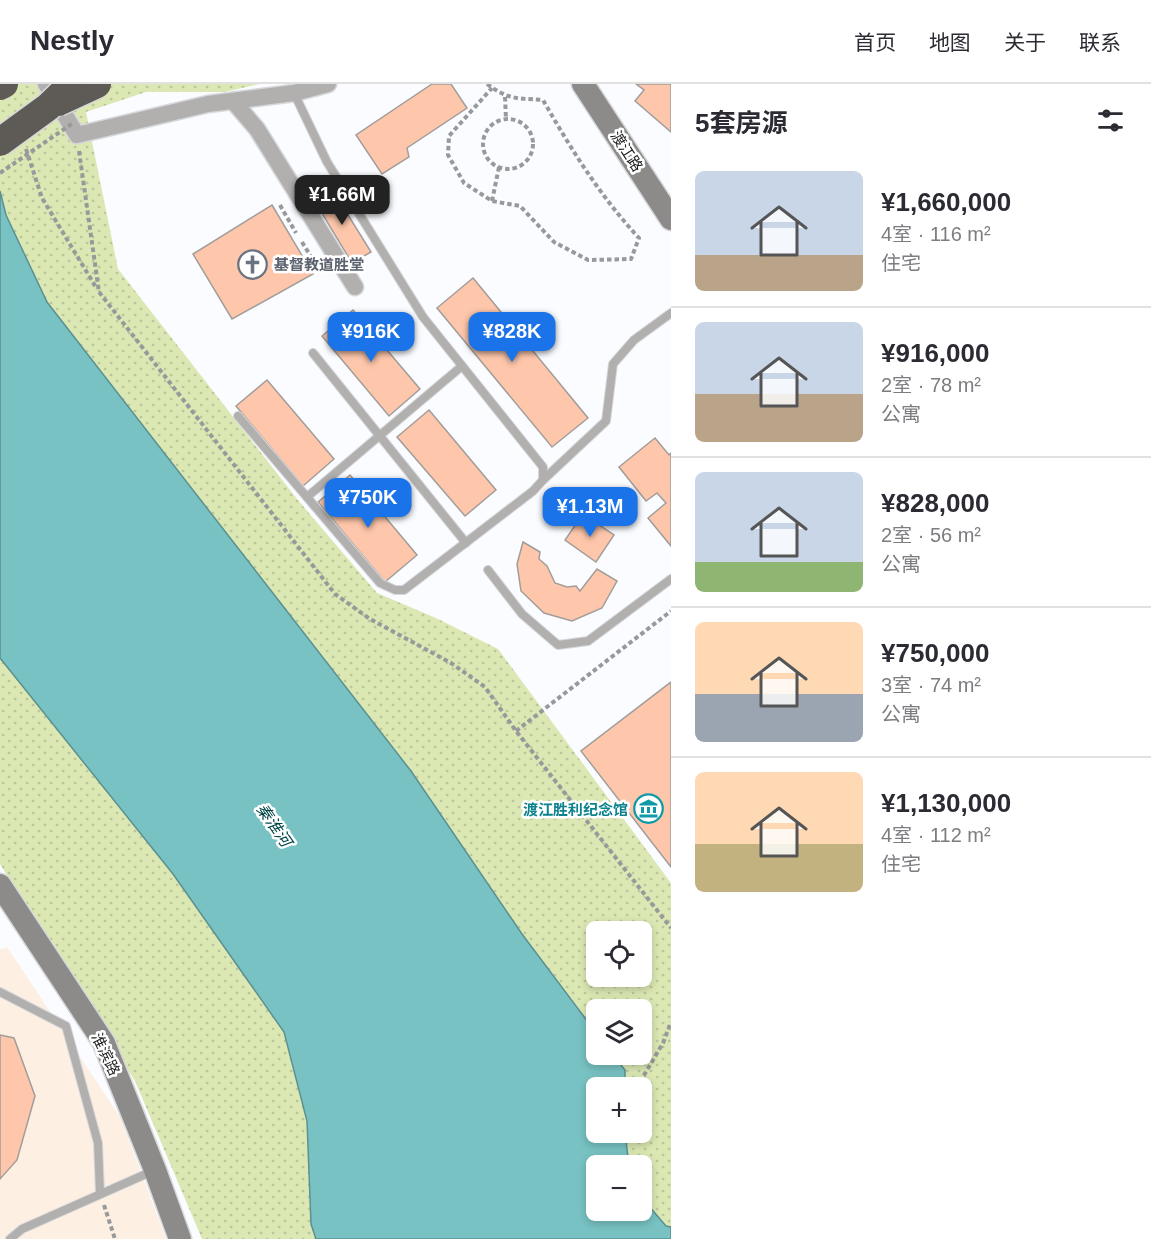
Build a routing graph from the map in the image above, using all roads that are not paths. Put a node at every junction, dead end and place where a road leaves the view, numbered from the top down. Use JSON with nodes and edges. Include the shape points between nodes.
{"nodes":[{"id":1,"x":4,"y":84,"type":"edge"},
{"id":2,"x":72,"y":84,"type":"edge"},
{"id":3,"x":98,"y":84,"type":"edge"},
{"id":4,"x":328,"y":84,"type":"edge"},
{"id":5,"x":583,"y":84,"type":"edge"},
{"id":6,"x":0,"y":86,"type":"edge"},
{"id":7,"x":294,"y":93,"type":"junction"},
{"id":8,"x":47,"y":95,"type":"edge"},
{"id":9,"x":233,"y":101,"type":"junction"},
{"id":10,"x":11,"y":141,"type":"edge"},
{"id":11,"x":665,"y":206,"type":"edge"},
{"id":12,"x":355,"y":287,"type":"dead end"},
{"id":13,"x":671,"y":313,"type":"edge"},
{"id":14,"x":313,"y":353,"type":"dead end"},
{"id":15,"x":462,"y":366,"type":"junction"},
{"id":16,"x":238,"y":416,"type":"dead end"},
{"id":17,"x":543,"y":480,"type":"junction"},
{"id":18,"x":307,"y":497,"type":"junction"},
{"id":19,"x":466,"y":543,"type":"junction"},
{"id":20,"x":488,"y":570,"type":"dead end"},
{"id":21,"x":671,"y":579,"type":"edge"},
{"id":22,"x":0,"y":885,"type":"edge"},
{"id":23,"x":0,"y":992,"type":"edge"},
{"id":24,"x":155,"y":1170,"type":"junction"},
{"id":25,"x":100,"y":1193,"type":"junction"},
{"id":26,"x":10,"y":1239,"type":"edge"},
{"id":27,"x":180,"y":1239,"type":"edge"}],
"edges":[{"from":1,"to":6,"type":"highway","bridge":true},
{"from":2,"to":8,"type":"highway","bridge":true},
{"from":3,"to":8,"type":"highway","bridge":true},
{"from":4,"to":7,"type":"street"},
{"from":5,"to":11,"type":"street","name":"渡江路"},
{"from":7,"to":9,"type":"street"},
{"from":7,"to":15,"type":"lane","via":[[327,162],[423,317]]},
{"from":8,"to":9,"type":"street","via":[[77,135]]},
{"from":8,"to":10,"type":"highway","bridge":true},
{"from":9,"to":12,"type":"street","via":[[257,129]]},
{"from":13,"to":17,"type":"lane","via":[[634,340],[613,363],[606,422]]},
{"from":14,"to":19,"type":"lane"},
{"from":15,"to":17,"type":"lane","via":[[543,467]]},
{"from":15,"to":18,"type":"lane"},
{"from":16,"to":18,"type":"lane"},
{"from":17,"to":19,"type":"lane"},
{"from":18,"to":19,"type":"lane","via":[[380,583],[395,590],[404,590]]},
{"from":20,"to":21,"type":"lane","via":[[522,614],[558,645],[588,641]]},
{"from":22,"to":24,"type":"street","name":"淮滨路","via":[[104,1044]]},
{"from":23,"to":25,"type":"lane","via":[[66,1026],[98,1143]]},
{"from":24,"to":25,"type":"lane"},
{"from":24,"to":27,"type":"street","name":"淮滨路"},
{"from":25,"to":26,"type":"lane","via":[[22,1228]]}]}
